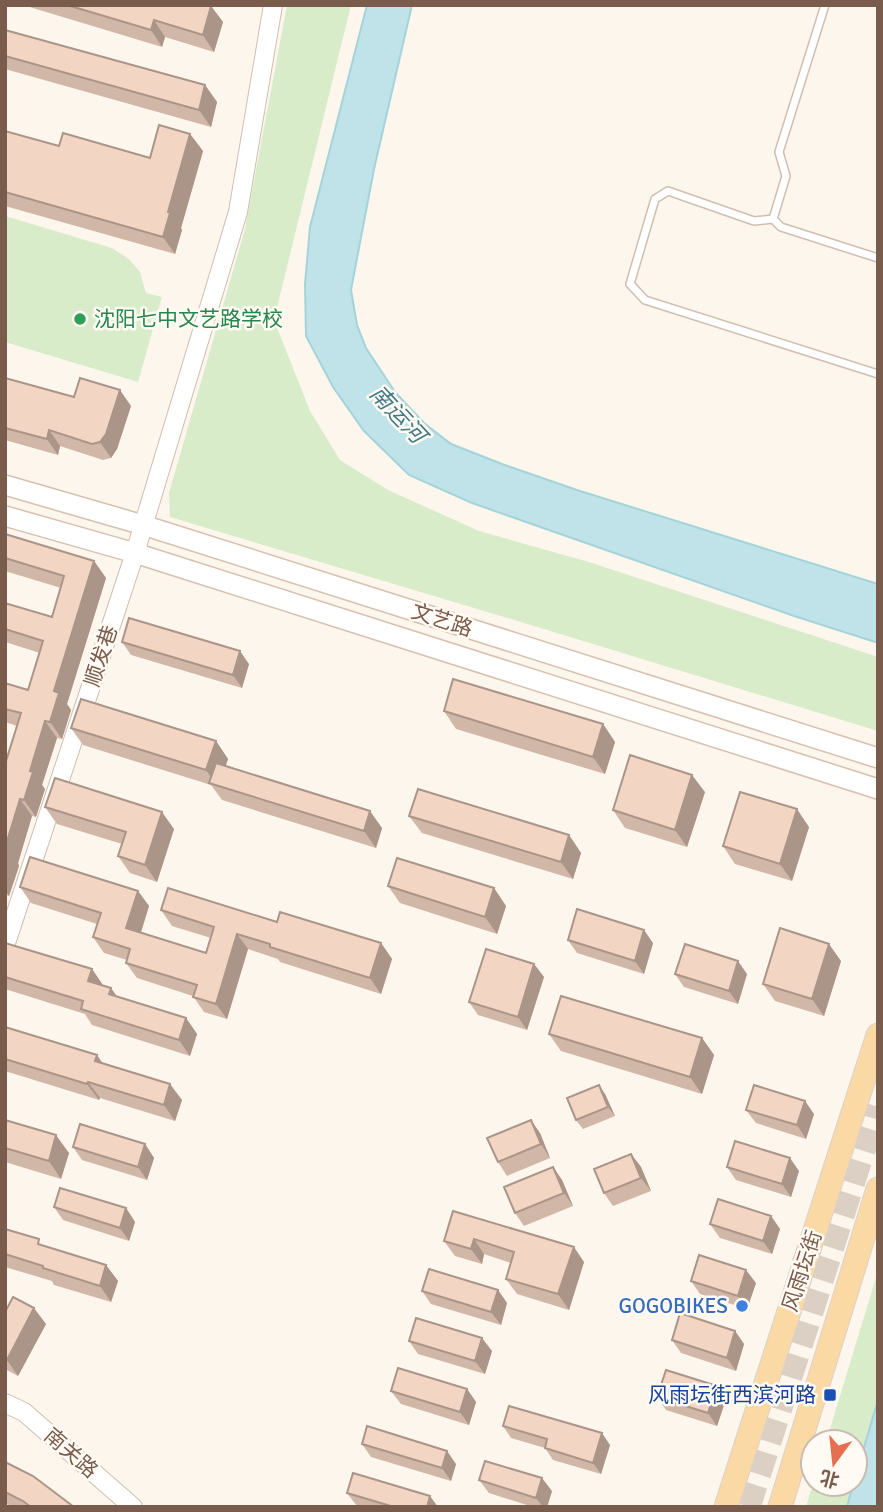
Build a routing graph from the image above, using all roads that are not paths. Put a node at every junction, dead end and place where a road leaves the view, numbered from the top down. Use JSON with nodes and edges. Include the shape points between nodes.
{"nodes":[{"id":1,"x":272,"y":5,"type":"edge"},
{"id":2,"x":825,"y":5,"type":"edge"},
{"id":3,"x":773,"y":219,"type":"junction"},
{"id":4,"x":878,"y":258,"type":"edge"},
{"id":5,"x":878,"y":374,"type":"edge"},
{"id":6,"x":5,"y":485,"type":"edge"},
{"id":7,"x":5,"y":516,"type":"edge"},
{"id":8,"x":143,"y":525,"type":"junction"},
{"id":9,"x":135,"y":553,"type":"junction"},
{"id":10,"x":878,"y":758,"type":"edge"},
{"id":11,"x":878,"y":789,"type":"edge"},
{"id":12,"x":5,"y":946,"type":"edge"},
{"id":13,"x":878,"y":1035,"type":"edge"},
{"id":14,"x":878,"y":1189,"type":"edge"},
{"id":15,"x":5,"y":1403,"type":"edge"},
{"id":16,"x":133,"y":1507,"type":"edge"},
{"id":17,"x":726,"y":1507,"type":"edge"},
{"id":18,"x":780,"y":1507,"type":"edge"}],
"edges":[{"from":1,"to":8,"type":"street","name":"顺发巷","via":[[238,212]]},
{"from":2,"to":3,"type":"lane","via":[[779,152],[786,176]]},
{"from":3,"to":4,"type":"lane","via":[[781,227]]},
{"from":3,"to":5,"type":"lane","via":[[754,221],[668,191],[655,199],[630,284],[645,300]]},
{"from":6,"to":8,"type":"main road","name":"文艺路"},
{"from":7,"to":9,"type":"main road","name":"文艺路"},
{"from":8,"to":9,"type":"street","name":"顺发巷"},
{"from":8,"to":10,"type":"main road","name":"文艺路"},
{"from":9,"to":11,"type":"main road","name":"文艺路"},
{"from":9,"to":12,"type":"street","name":"顺发巷"},
{"from":13,"to":17,"type":"main road","name":"风雨坛街"},
{"from":14,"to":18,"type":"main road"},
{"from":15,"to":16,"type":"street","name":"南关路","via":[[24,1412]]}]}
